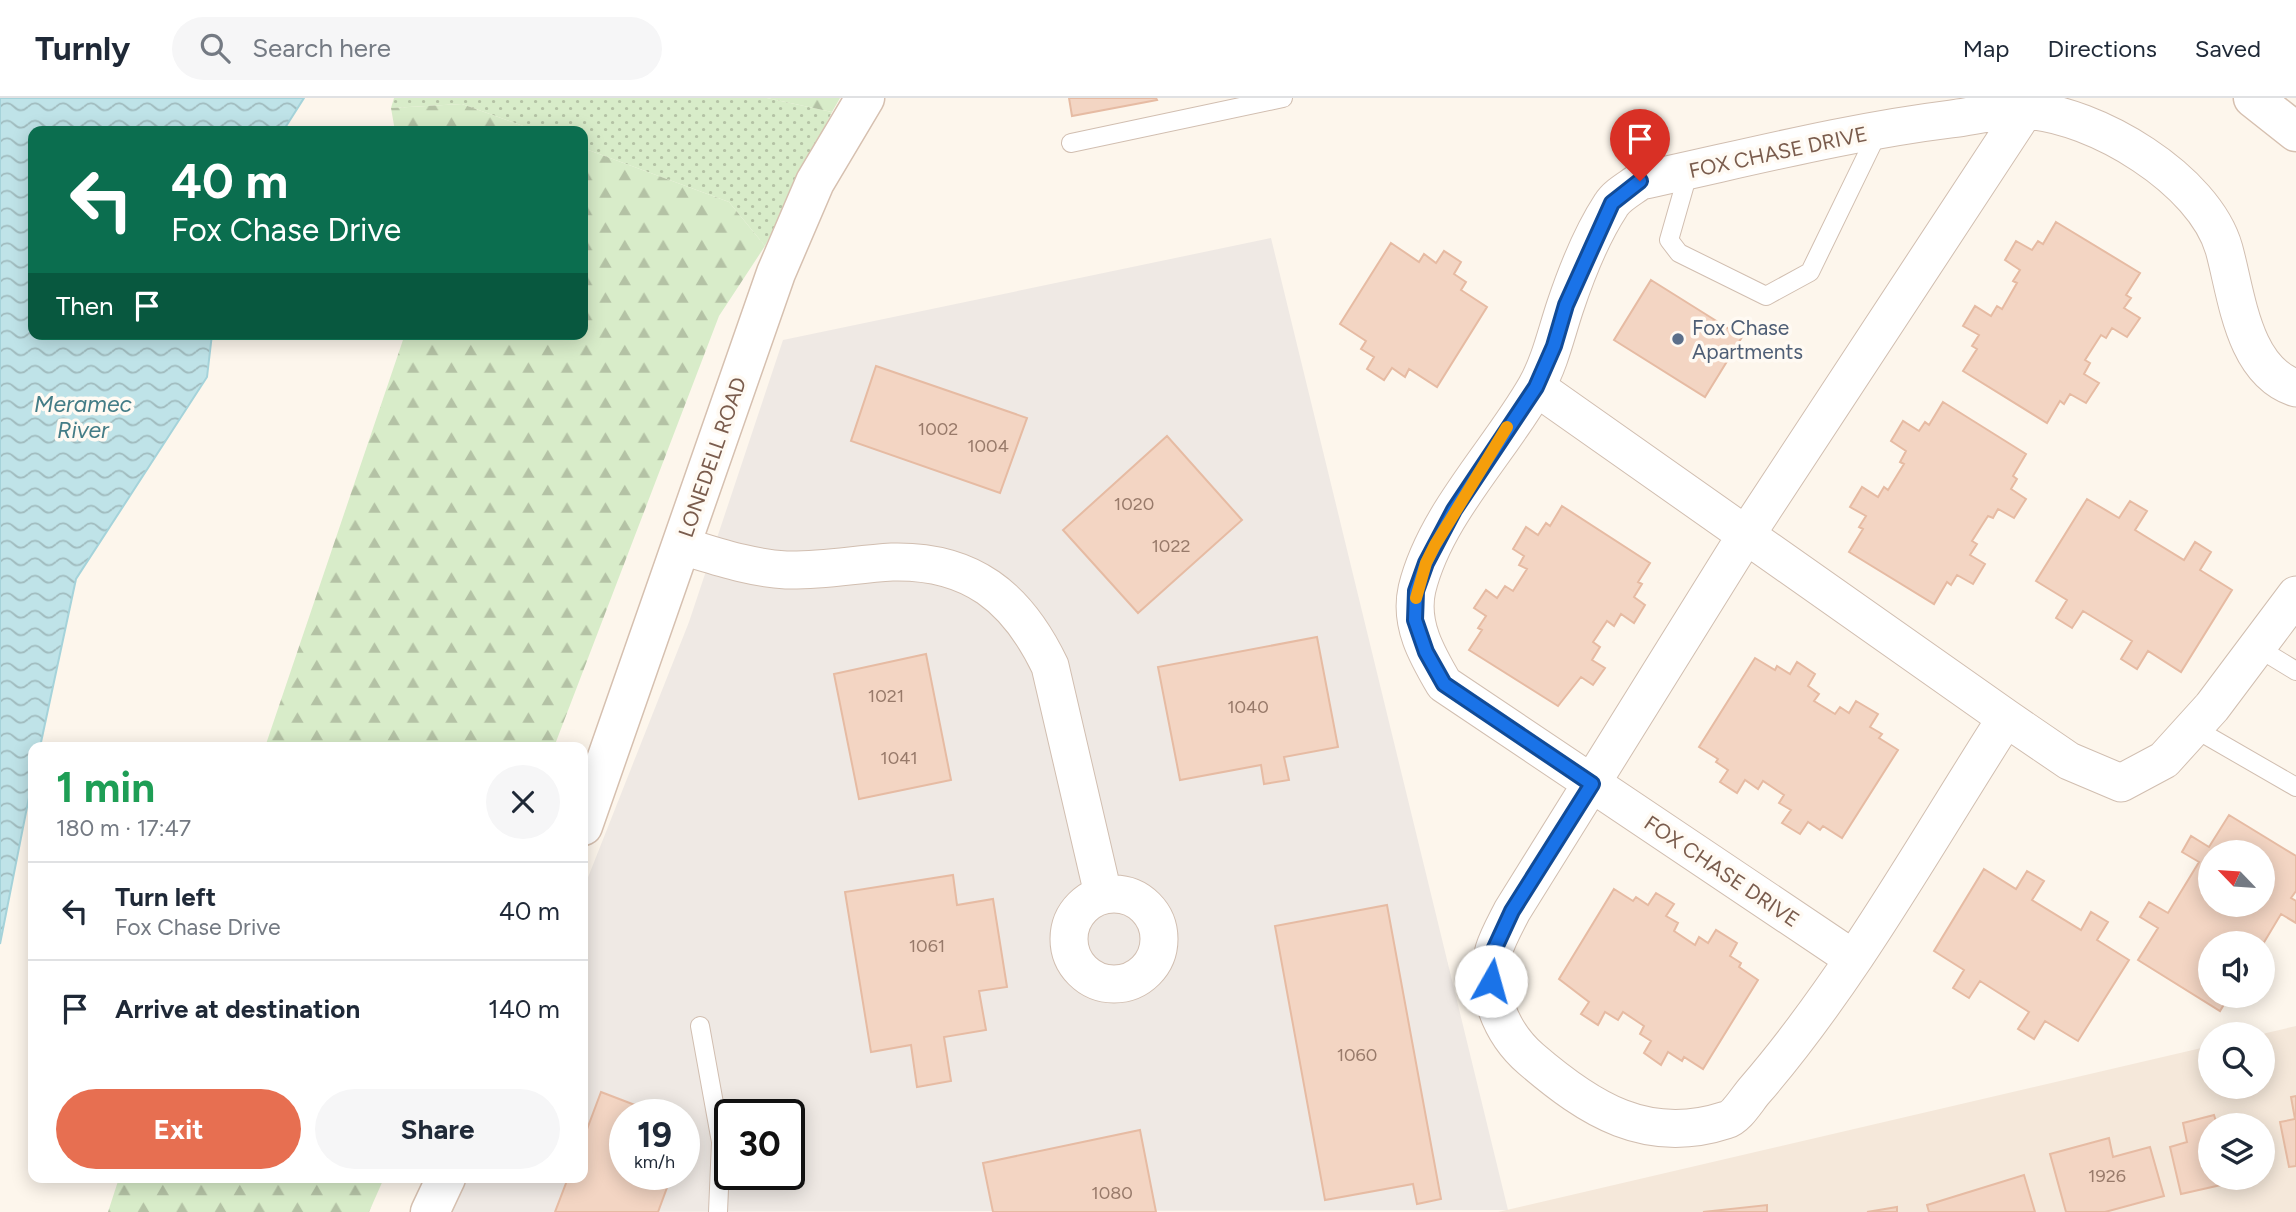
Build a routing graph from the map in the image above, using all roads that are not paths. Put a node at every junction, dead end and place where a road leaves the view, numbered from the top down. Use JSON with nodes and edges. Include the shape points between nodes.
{"nodes":[{"id":1,"x":865,"y":98,"type":"edge"},
{"id":2,"x":1283,"y":98,"type":"edge"},
{"id":3,"x":2253,"y":98,"type":"edge"},
{"id":4,"x":2025,"y":110,"type":"junction"},
{"id":5,"x":1879,"y":130,"type":"junction"},
{"id":6,"x":2296,"y":131,"type":"edge"},
{"id":7,"x":1071,"y":143,"type":"dead end"},
{"id":8,"x":1689,"y":170,"type":"junction"},
{"id":9,"x":1536,"y":387,"type":"junction"},
{"id":10,"x":2296,"y":388,"type":"edge"},
{"id":11,"x":1746,"y":535,"type":"junction"},
{"id":12,"x":682,"y":546,"type":"junction"},
{"id":13,"x":2296,"y":594,"type":"edge"},
{"id":14,"x":2255,"y":646,"type":"junction"},
{"id":15,"x":2296,"y":671,"type":"edge"},
{"id":16,"x":2006,"y":719,"type":"junction"},
{"id":17,"x":2192,"y":727,"type":"junction"},
{"id":18,"x":1592,"y":784,"type":"junction"},
{"id":19,"x":2296,"y":787,"type":"edge"},
{"id":20,"x":588,"y":812,"type":"edge"},
{"id":21,"x":1103,"y":894,"type":"dead end"},
{"id":22,"x":1852,"y":958,"type":"junction"},
{"id":23,"x":700,"y":1026,"type":"dead end"},
{"id":24,"x":444,"y":1183,"type":"edge"},
{"id":25,"x":430,"y":1212,"type":"edge"},
{"id":26,"x":718,"y":1212,"type":"edge"}],
"edges":[{"from":1,"to":12,"type":"street","name":"LONEDELL ROAD","via":[[828,157],[792,232]]},
{"from":2,"to":7,"type":"lane"},
{"from":3,"to":6,"type":"street"},
{"from":4,"to":5,"type":"street","name":"FOX CHASE DRIVE"},
{"from":4,"to":10,"type":"street","name":"FOX CHASE DRIVE","via":[[2080,122],[2141,153],[2196,200],[2222,244],[2260,362],[2273,377]]},
{"from":4,"to":11,"type":"street"},
{"from":5,"to":8,"type":"street","name":"FOX CHASE DRIVE"},
{"from":5,"to":8,"type":"lane","via":[[1810,272],[1766,296],[1679,253],[1669,240]]},
{"from":8,"to":9,"type":"street","name":"FOX CHASE DRIVE","via":[[1640,181],[1612,203],[1566,305]]},
{"from":9,"to":11,"type":"street"},
{"from":9,"to":18,"type":"street","name":"FOX CHASE DRIVE","via":[[1490,453],[1426,563],[1416,591],[1415,620],[1444,684]]},
{"from":11,"to":16,"type":"street"},
{"from":11,"to":18,"type":"street"},
{"from":12,"to":20,"type":"street","name":"LONEDELL ROAD"},
{"from":12,"to":21,"type":"street","via":[[749,566],[784,570],[924,562],[957,570],[1013,607],[1034,633],[1050,666]]},
{"from":13,"to":14,"type":"street"},
{"from":14,"to":15,"type":"lane"},
{"from":14,"to":17,"type":"street","via":[[2212,707]]},
{"from":16,"to":17,"type":"street","via":[[2069,761],[2121,783],[2164,760]]},
{"from":16,"to":22,"type":"street"},
{"from":17,"to":19,"type":"lane"},
{"from":18,"to":22,"type":"street","name":"FOX CHASE DRIVE"},
{"from":18,"to":22,"type":"street","via":[[1512,911],[1494,950],[1491,981],[1506,1032],[1518,1048],[1579,1098],[1633,1125],[1680,1130],[1729,1119],[1797,1041]]},
{"from":23,"to":26,"type":"lane","via":[[720,1142]]},
{"from":24,"to":25,"type":"street"}]}
